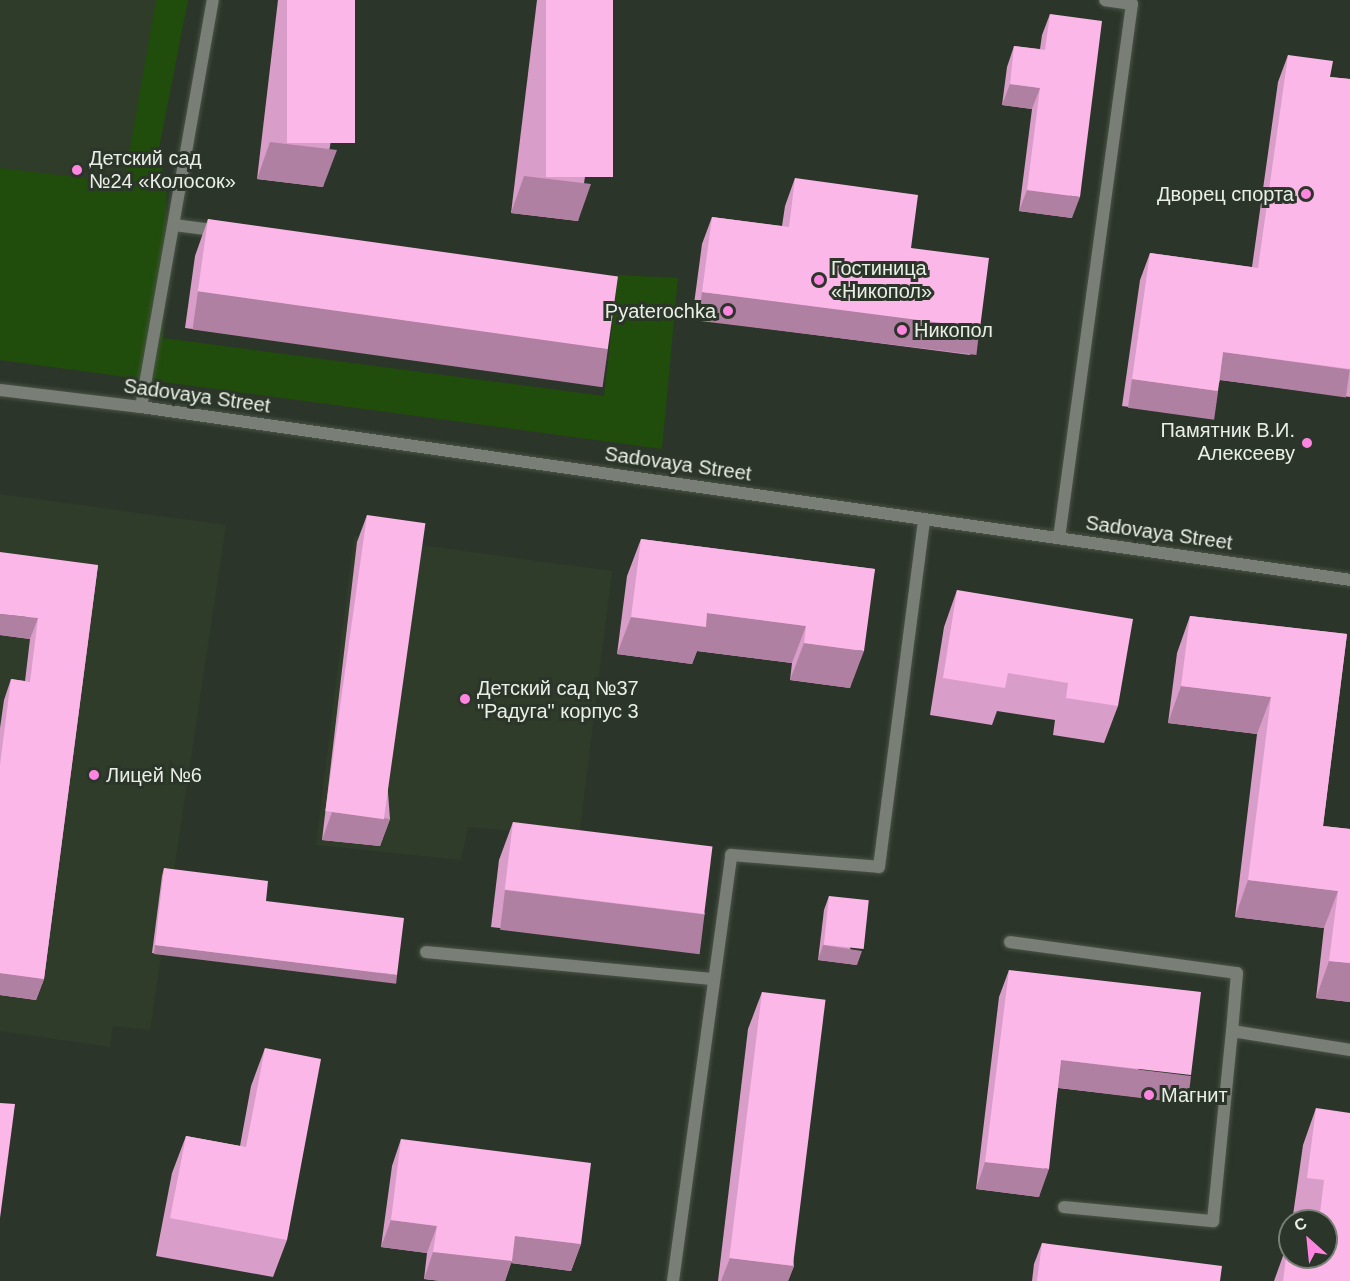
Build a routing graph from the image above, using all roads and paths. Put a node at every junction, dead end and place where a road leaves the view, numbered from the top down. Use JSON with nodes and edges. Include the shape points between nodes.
{"nodes":[{"id":1,"x":213,"y":0,"type":"edge"},
{"id":2,"x":1105,"y":0,"type":"edge"},
{"id":3,"x":174,"y":225,"type":"junction"},
{"id":4,"x":232,"y":233,"type":"edge"},
{"id":5,"x":0,"y":390,"type":"edge"},
{"id":6,"x":141,"y":407,"type":"junction"},
{"id":7,"x":924,"y":519,"type":"junction"},
{"id":8,"x":1059,"y":538,"type":"junction"},
{"id":9,"x":1350,"y":580,"type":"edge"},
{"id":10,"x":1010,"y":942,"type":"dead end"},
{"id":11,"x":426,"y":952,"type":"dead end"},
{"id":12,"x":714,"y":979,"type":"junction"},
{"id":13,"x":1232,"y":1031,"type":"junction"},
{"id":14,"x":1350,"y":1050,"type":"edge"},
{"id":15,"x":1064,"y":1207,"type":"dead end"},
{"id":16,"x":673,"y":1281,"type":"edge"}],
"edges":[{"from":1,"to":3,"type":"street"},
{"from":2,"to":8,"type":"street","via":[[1132,4]]},
{"from":3,"to":4,"type":"street"},
{"from":3,"to":6,"type":"street"},
{"from":5,"to":6,"type":"street","name":"Sadovaya Street"},
{"from":6,"to":7,"type":"street","name":"Sadovaya Street"},
{"from":7,"to":8,"type":"street","name":"Sadovaya Street"},
{"from":7,"to":12,"type":"street","via":[[879,867],[731,855]]},
{"from":8,"to":9,"type":"street","name":"Sadovaya Street"},
{"from":10,"to":13,"type":"street","via":[[1238,973]]},
{"from":11,"to":12,"type":"street"},
{"from":12,"to":16,"type":"street"},
{"from":13,"to":14,"type":"street"},
{"from":13,"to":15,"type":"street","via":[[1213,1221]]}]}
